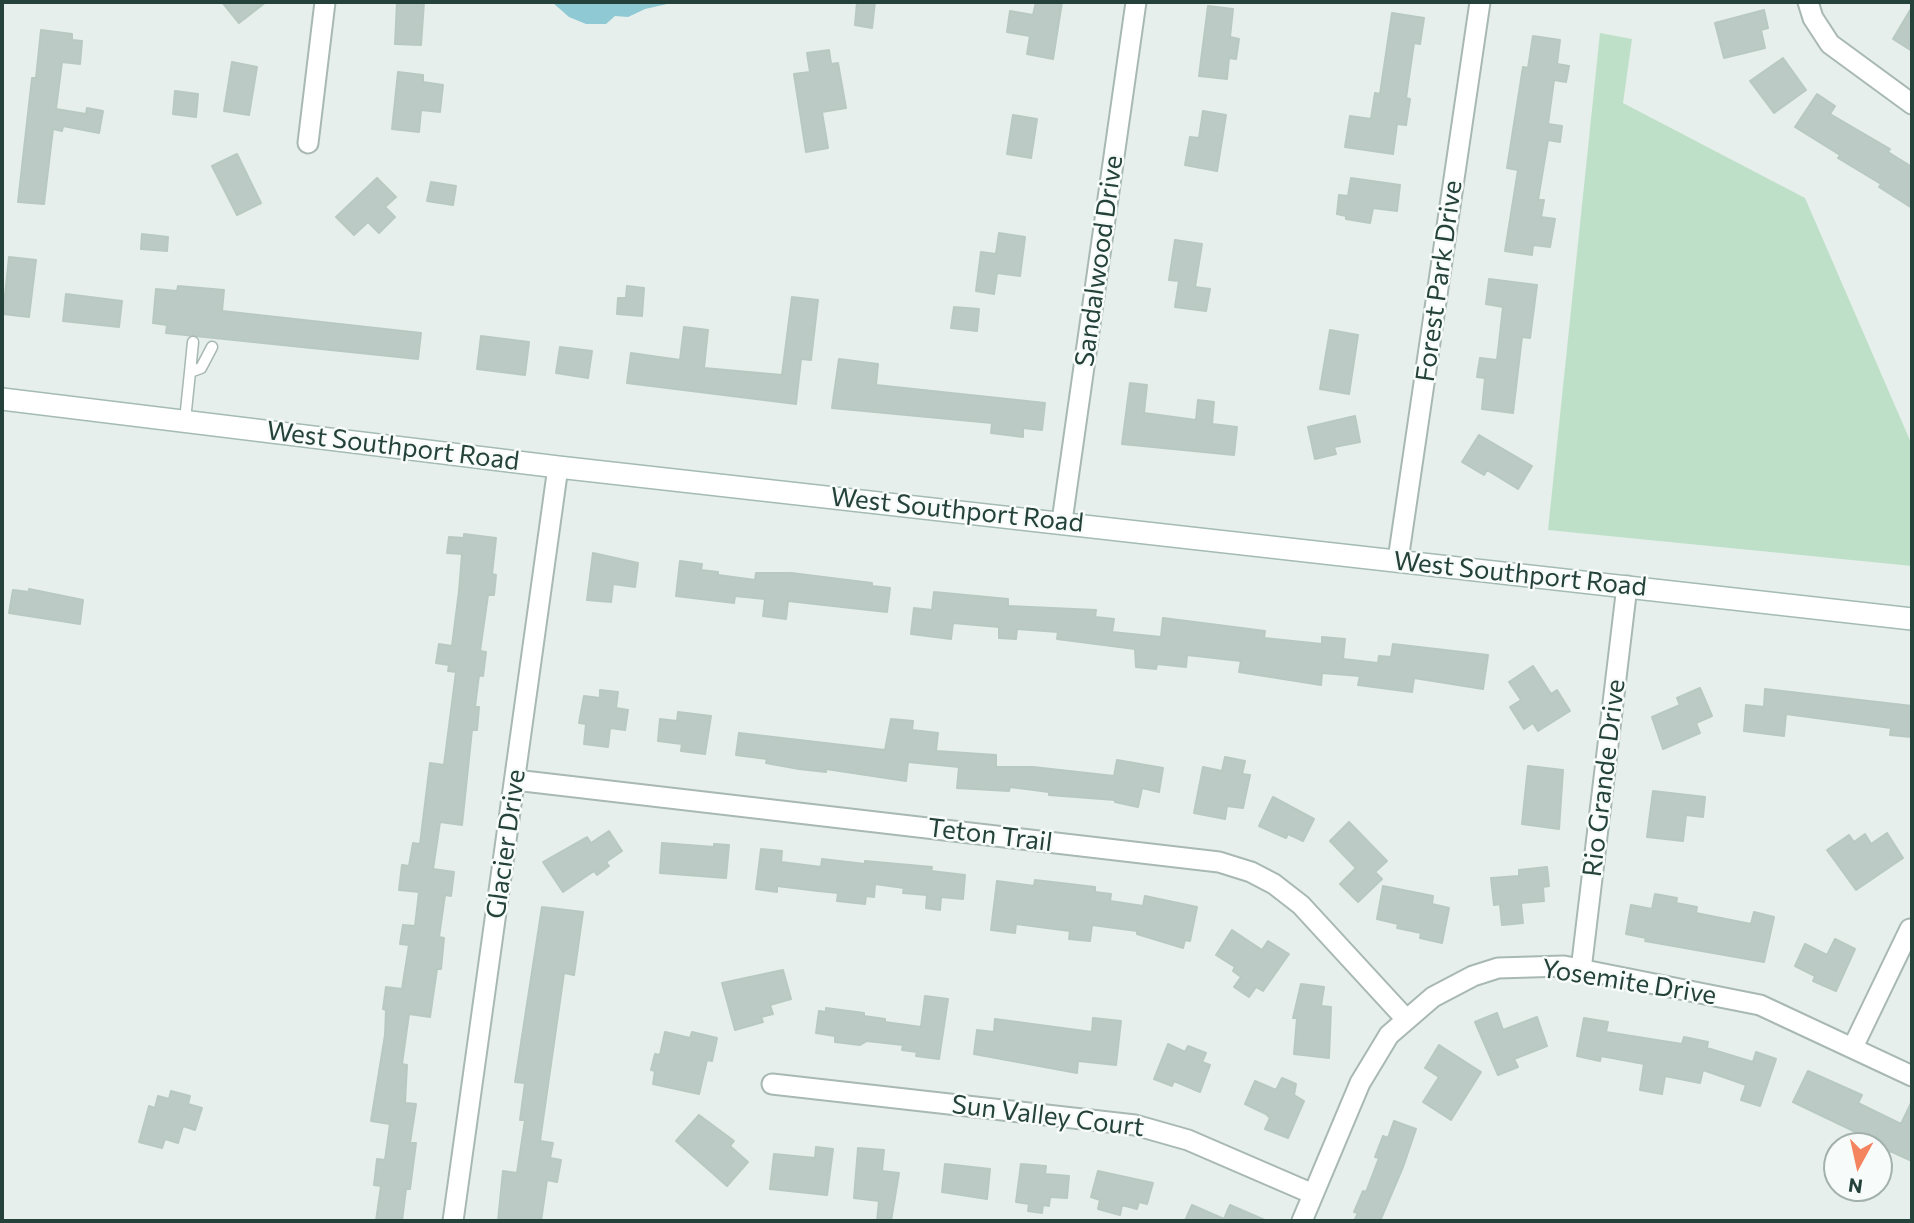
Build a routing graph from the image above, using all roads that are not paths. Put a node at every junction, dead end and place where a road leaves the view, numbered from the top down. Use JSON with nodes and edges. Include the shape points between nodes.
{"nodes":[{"id":1,"x":325,"y":2,"type":"edge"},
{"id":2,"x":1136,"y":2,"type":"edge"},
{"id":3,"x":1480,"y":2,"type":"edge"},
{"id":4,"x":1808,"y":2,"type":"edge"},
{"id":5,"x":1912,"y":104,"type":"edge"},
{"id":6,"x":308,"y":143,"type":"dead end"},
{"id":7,"x":193,"y":342,"type":"dead end"},
{"id":8,"x":212,"y":347,"type":"dead end"},
{"id":9,"x":190,"y":372,"type":"junction"},
{"id":10,"x":2,"y":399,"type":"edge"},
{"id":11,"x":185,"y":421,"type":"junction"},
{"id":12,"x":558,"y":467,"type":"junction"},
{"id":13,"x":1062,"y":521,"type":"junction"},
{"id":14,"x":1398,"y":560,"type":"junction"},
{"id":15,"x":1627,"y":586,"type":"junction"},
{"id":16,"x":1912,"y":619,"type":"edge"},
{"id":17,"x":514,"y":780,"type":"junction"},
{"id":18,"x":1910,"y":929,"type":"dead end"},
{"id":19,"x":1581,"y":970,"type":"junction"},
{"id":20,"x":1405,"y":1018,"type":"junction"},
{"id":21,"x":1853,"y":1047,"type":"junction"},
{"id":22,"x":1912,"y":1076,"type":"edge"},
{"id":23,"x":772,"y":1084,"type":"dead end"},
{"id":24,"x":1313,"y":1194,"type":"junction"},
{"id":25,"x":453,"y":1221,"type":"edge"},
{"id":26,"x":1302,"y":1221,"type":"edge"}],
"edges":[{"from":1,"to":6,"type":"street"},
{"from":2,"to":13,"type":"street","name":"Sandalwood Drive"},
{"from":3,"to":14,"type":"street","name":"Forest Park Drive"},
{"from":4,"to":5,"type":"street","via":[[1830,44]]},
{"from":7,"to":9,"type":"lane"},
{"from":8,"to":9,"type":"lane","via":[[201,368]]},
{"from":9,"to":11,"type":"lane"},
{"from":10,"to":11,"type":"main road","name":"West Southport Road"},
{"from":11,"to":12,"type":"main road","name":"West Southport Road"},
{"from":12,"to":13,"type":"main road","name":"West Southport Road"},
{"from":12,"to":17,"type":"street","name":"Glacier Drive"},
{"from":13,"to":14,"type":"main road","name":"West Southport Road"},
{"from":14,"to":15,"type":"main road","name":"West Southport Road"},
{"from":15,"to":16,"type":"main road","name":"West Southport Road"},
{"from":15,"to":19,"type":"street","name":"Rio Grande Drive"},
{"from":17,"to":20,"type":"street","name":"Teton Trail","via":[[1219,862],[1274,884],[1301,905]]},
{"from":17,"to":25,"type":"street","name":"Glacier Drive"},
{"from":18,"to":21,"type":"street"},
{"from":19,"to":20,"type":"street","name":"Yosemite Drive","via":[[1548,965],[1498,968],[1456,984]]},
{"from":19,"to":21,"type":"street","name":"Yosemite Drive","via":[[1760,1005]]},
{"from":20,"to":24,"type":"street","name":"Yosemite Drive","via":[[1367,1068]]},
{"from":21,"to":22,"type":"street","name":"Yosemite Drive"},
{"from":23,"to":24,"type":"street","name":"Sun Valley Court","via":[[1135,1125],[1188,1140]]},
{"from":24,"to":26,"type":"street","name":"Yosemite Drive"}]}
